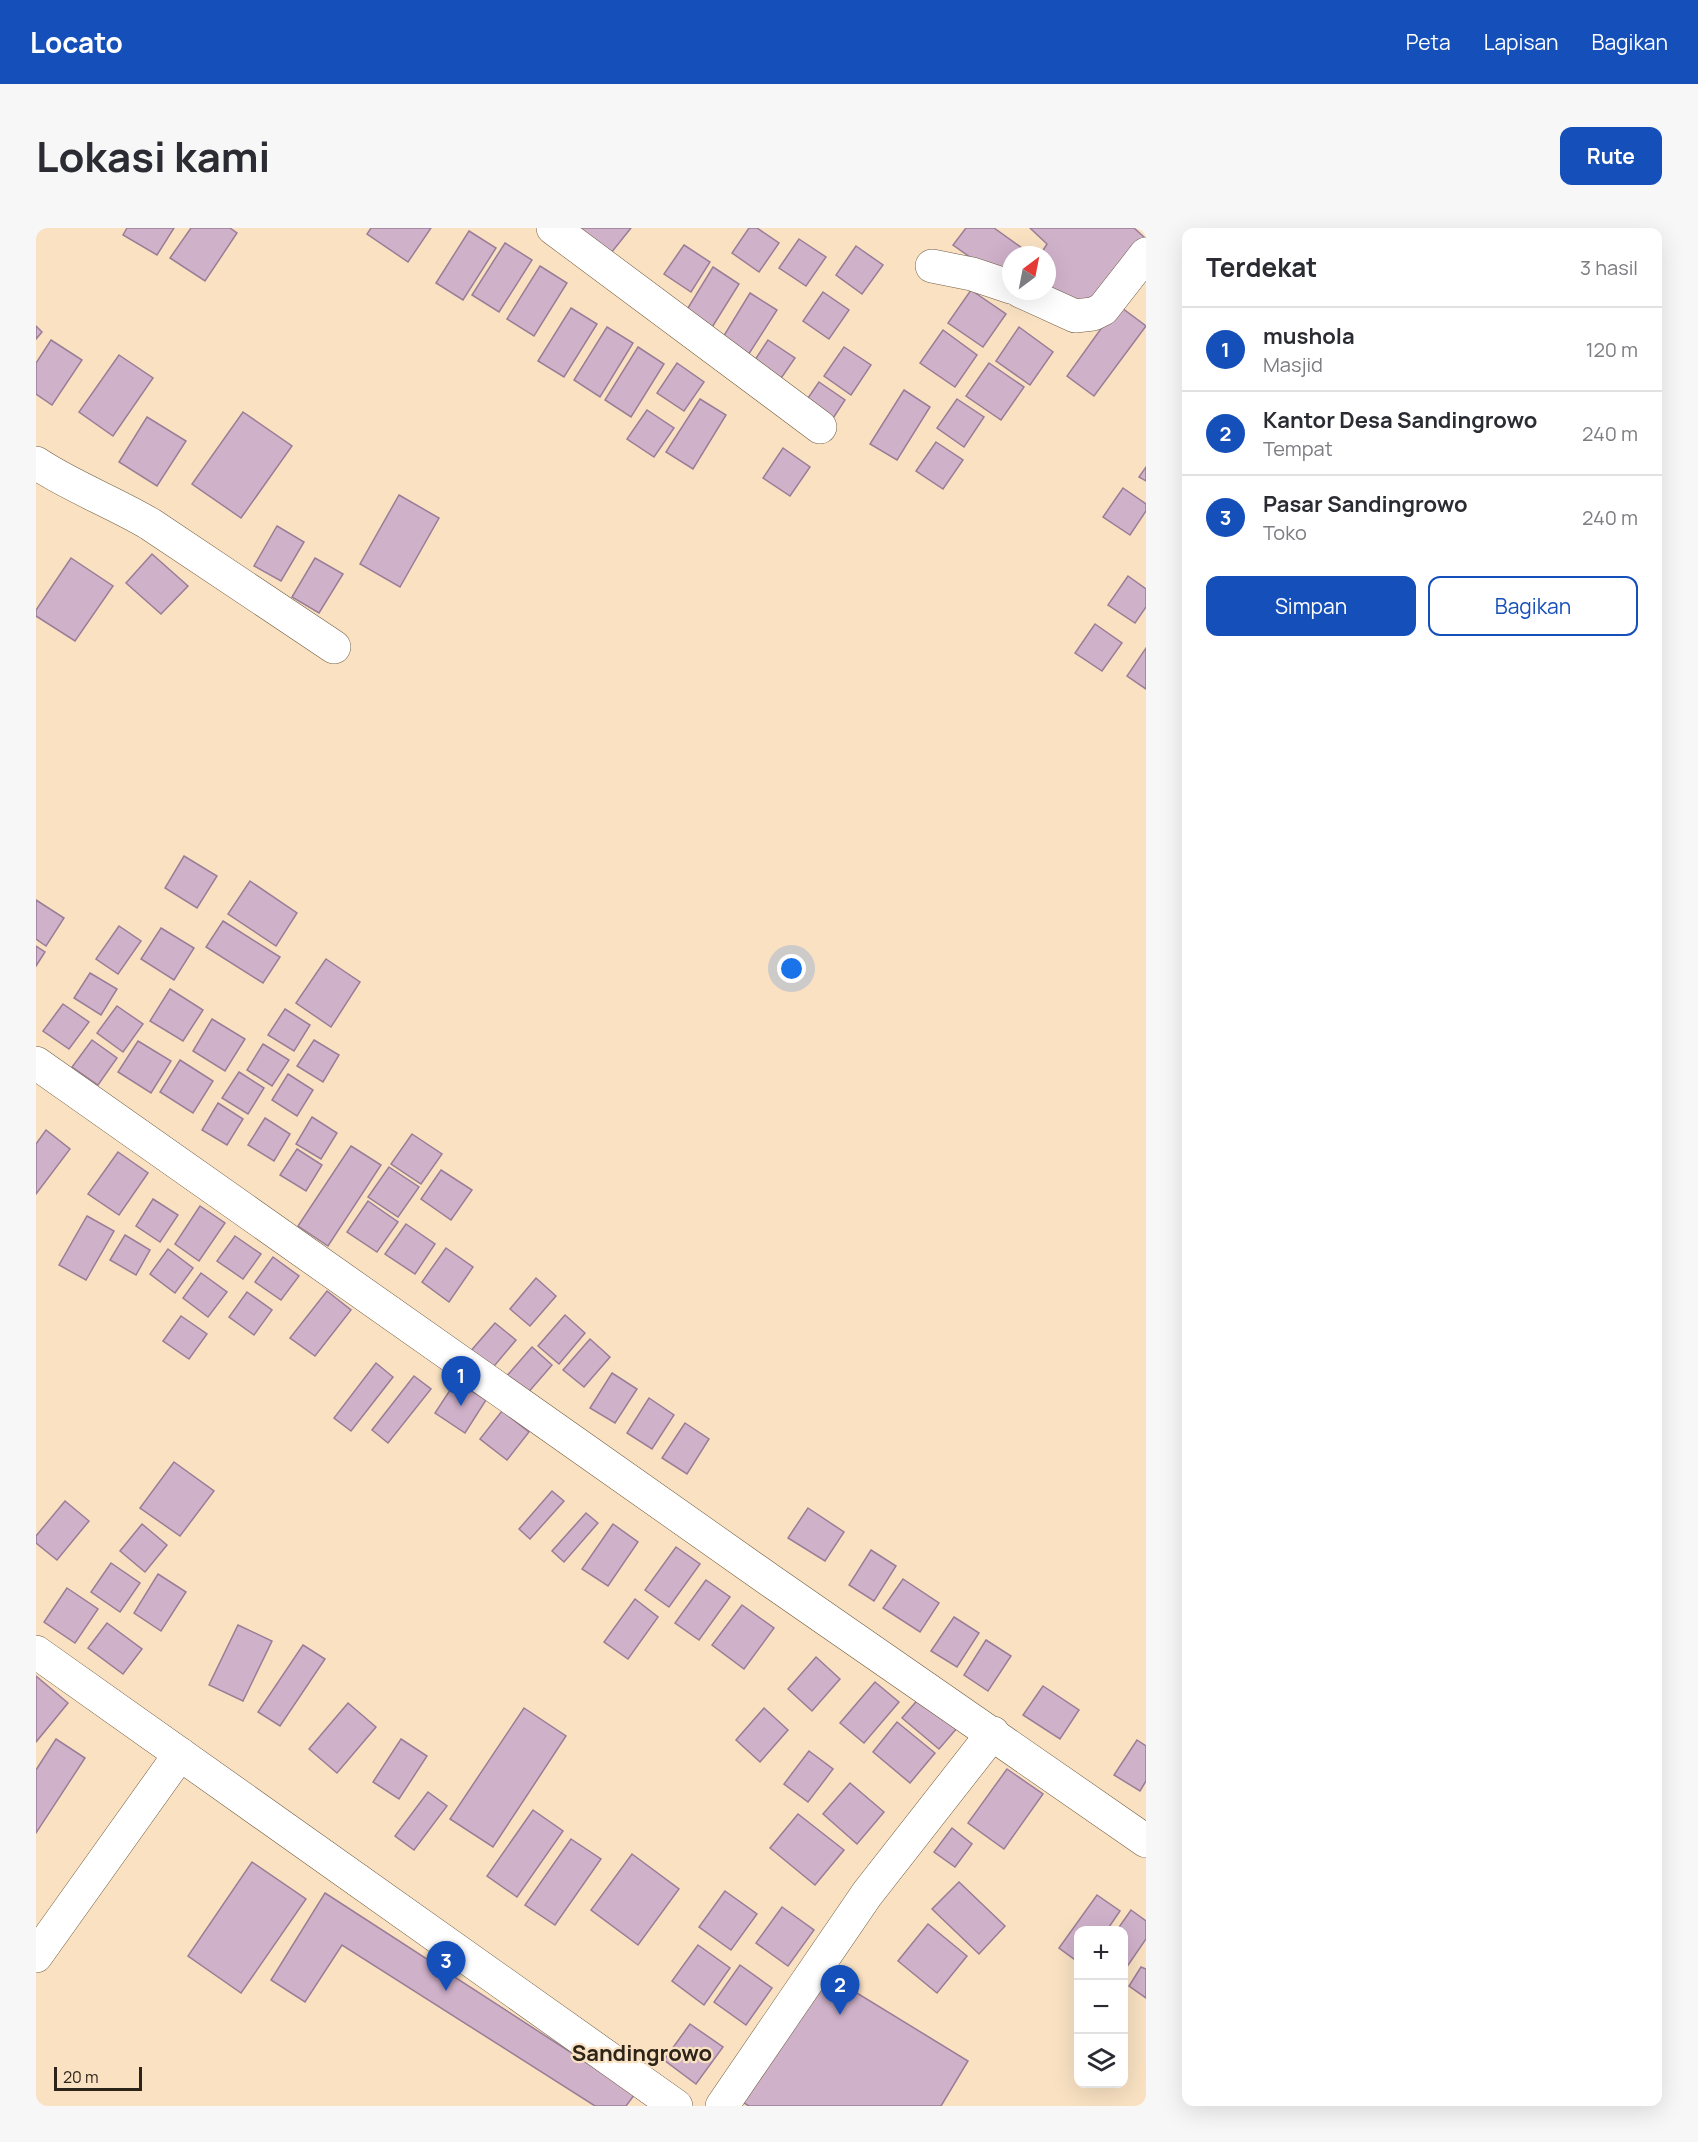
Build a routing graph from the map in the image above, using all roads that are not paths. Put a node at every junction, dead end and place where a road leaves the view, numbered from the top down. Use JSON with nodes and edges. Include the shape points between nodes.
{"nodes":[{"id":1,"x":553,"y":228,"type":"edge"},
{"id":2,"x":1146,"y":254,"type":"edge"},
{"id":3,"x":932,"y":266,"type":"dead end"},
{"id":4,"x":1002,"y":284,"type":"edge"},
{"id":5,"x":1040,"y":300,"type":"edge"},
{"id":6,"x":820,"y":427,"type":"dead end"},
{"id":7,"x":36,"y":463,"type":"edge"},
{"id":8,"x":334,"y":646,"type":"dead end"},
{"id":9,"x":36,"y":1063,"type":"edge"},
{"id":10,"x":36,"y":1652,"type":"edge"},
{"id":11,"x":993,"y":1733,"type":"junction"},
{"id":12,"x":180,"y":1754,"type":"junction"},
{"id":13,"x":1146,"y":1841,"type":"edge"},
{"id":14,"x":36,"y":1956,"type":"edge"},
{"id":15,"x":676,"y":2106,"type":"edge"},
{"id":16,"x":722,"y":2106,"type":"edge"}],
"edges":[{"from":1,"to":6,"type":"street"},
{"from":2,"to":5,"type":"street","via":[[1103,309],[1094,314],[1075,316]]},
{"from":3,"to":4,"type":"street"},
{"from":7,"to":8,"type":"street","via":[[150,524]]},
{"from":9,"to":11,"type":"street"},
{"from":10,"to":12,"type":"street"},
{"from":11,"to":13,"type":"street"},
{"from":11,"to":16,"type":"street","via":[[867,1894]]},
{"from":12,"to":14,"type":"street"},
{"from":12,"to":15,"type":"street"}]}
